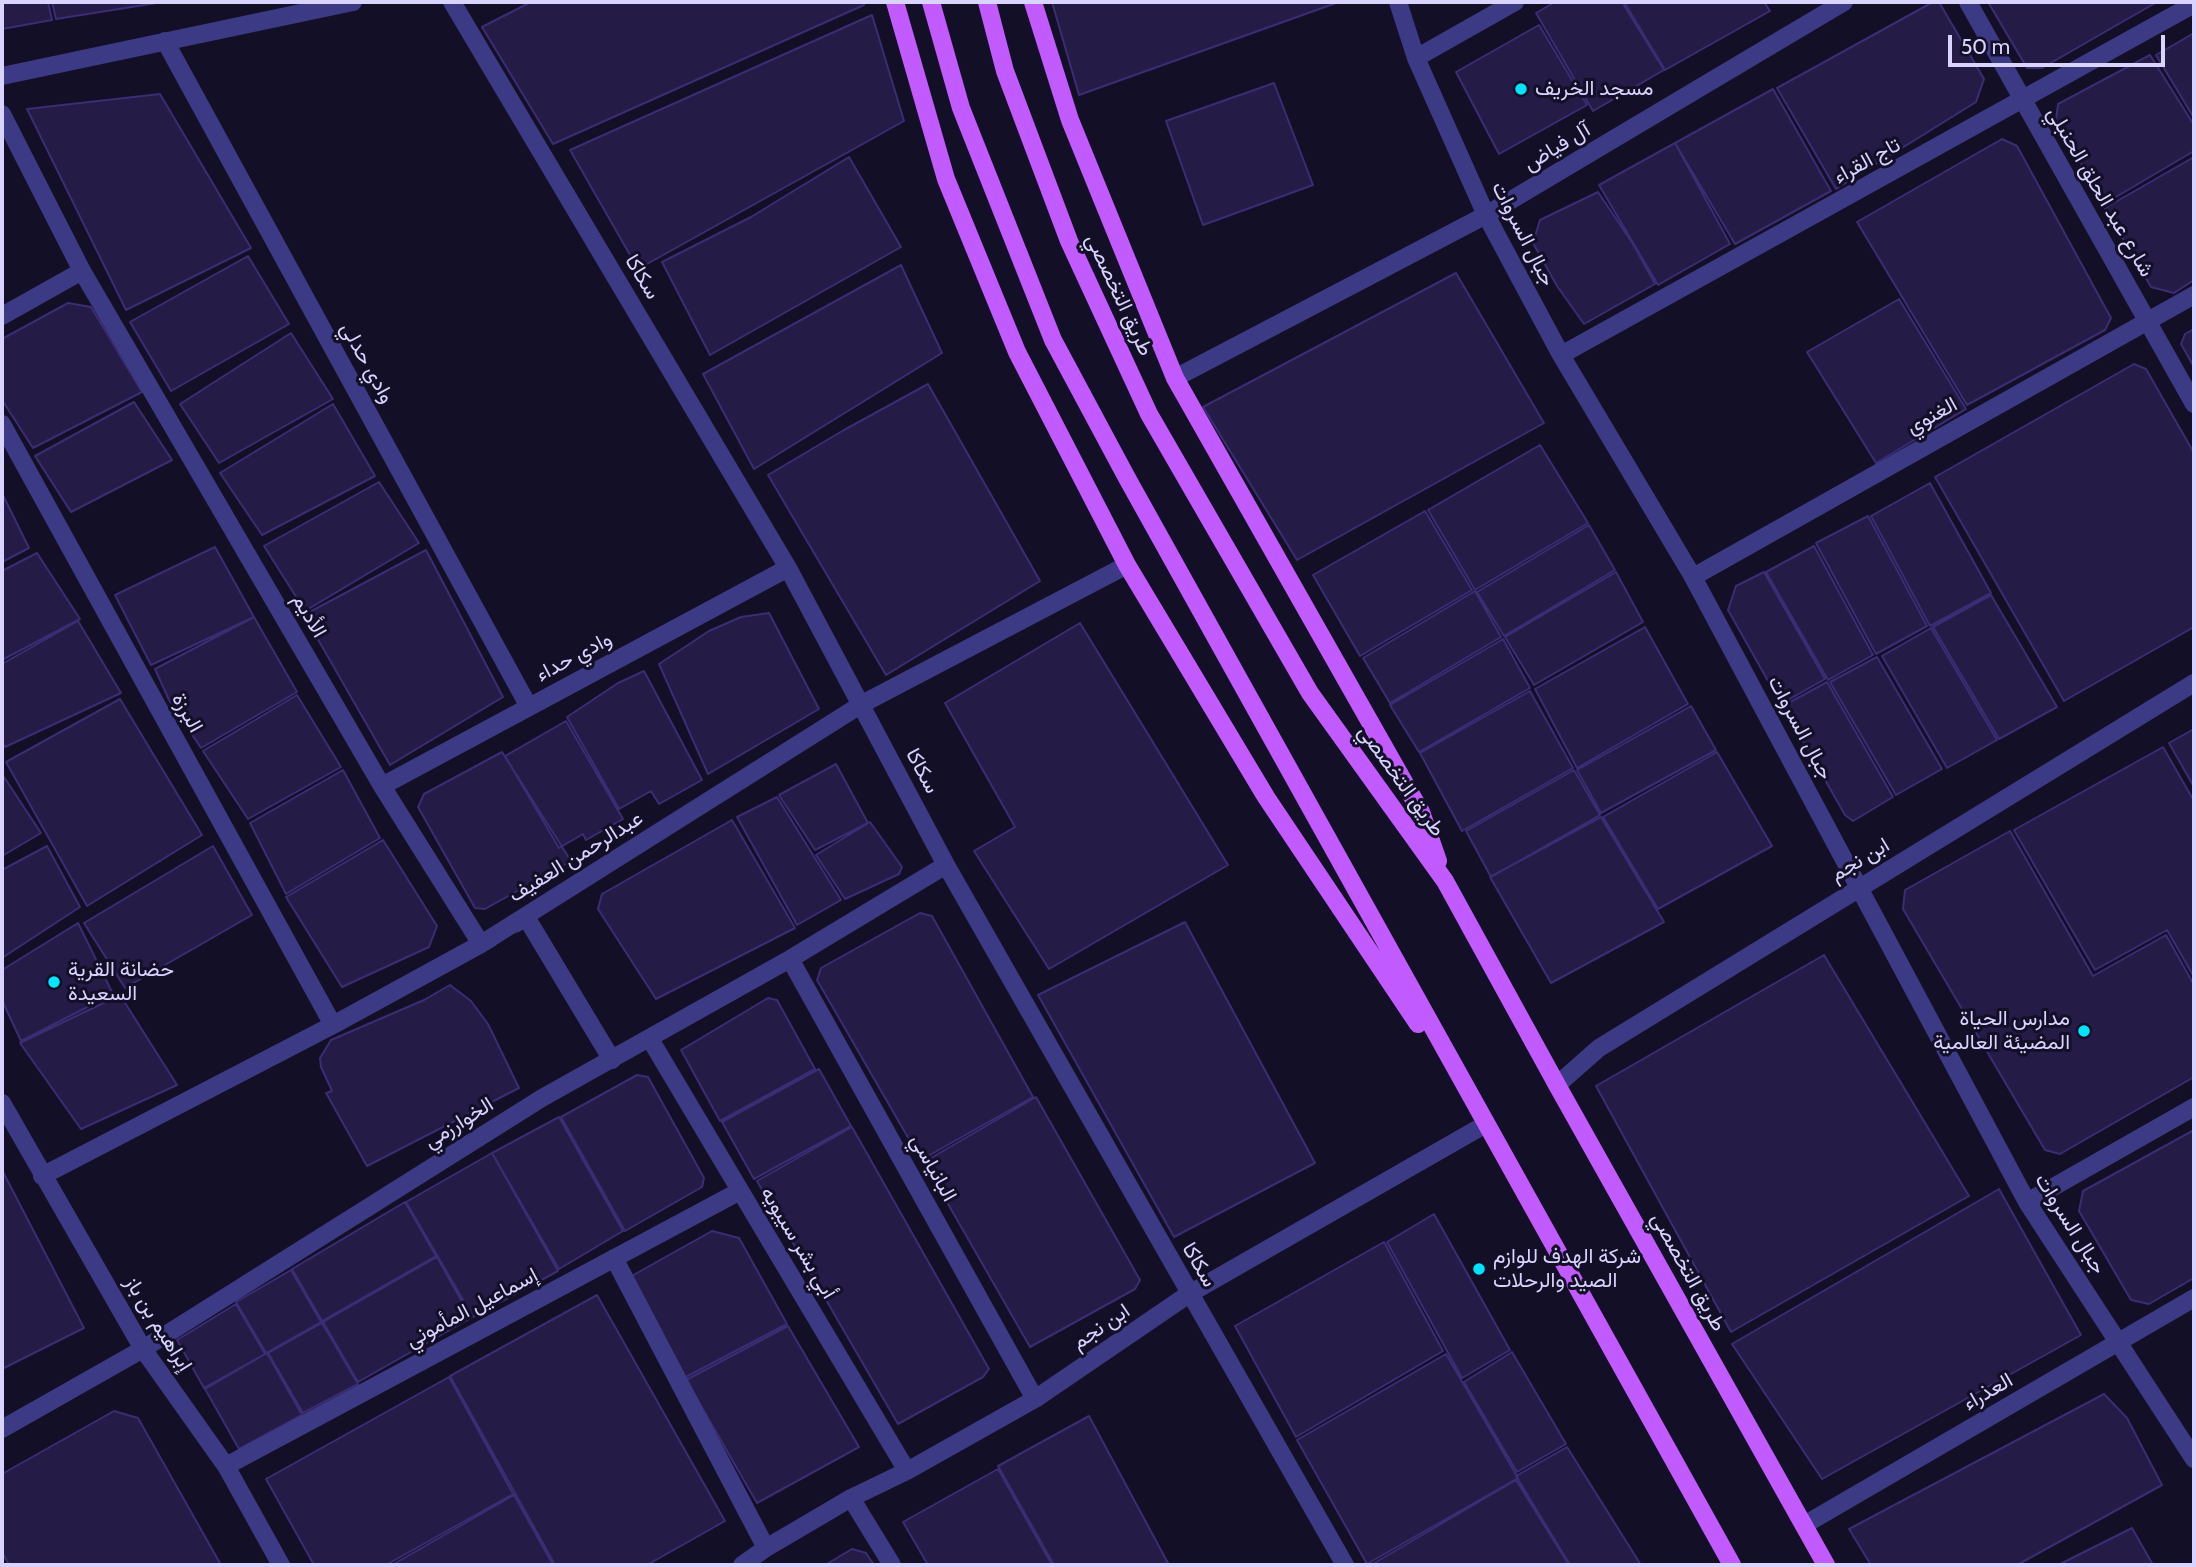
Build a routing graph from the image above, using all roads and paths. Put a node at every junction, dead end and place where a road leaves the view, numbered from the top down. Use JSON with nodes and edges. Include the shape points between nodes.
{"nodes":[{"id":1,"x":353,"y":2,"type":"edge"},
{"id":2,"x":452,"y":2,"type":"edge"},
{"id":3,"x":895,"y":2,"type":"edge"},
{"id":4,"x":930,"y":2,"type":"edge"},
{"id":5,"x":987,"y":2,"type":"edge"},
{"id":6,"x":1033,"y":2,"type":"edge"},
{"id":7,"x":1398,"y":2,"type":"edge"},
{"id":8,"x":1515,"y":2,"type":"edge"},
{"id":9,"x":1844,"y":2,"type":"edge"},
{"id":10,"x":1968,"y":2,"type":"edge"},
{"id":11,"x":2194,"y":4,"type":"edge"},
{"id":12,"x":165,"y":41,"type":"junction"},
{"id":13,"x":1416,"y":58,"type":"junction"},
{"id":14,"x":2,"y":76,"type":"edge"},
{"id":15,"x":2022,"y":101,"type":"junction"},
{"id":16,"x":2,"y":114,"type":"edge"},
{"id":17,"x":1486,"y":215,"type":"junction"},
{"id":18,"x":82,"y":271,"type":"junction"},
{"id":19,"x":2194,"y":295,"type":"edge"},
{"id":20,"x":2,"y":316,"type":"edge"},
{"id":21,"x":2148,"y":321,"type":"junction"},
{"id":22,"x":1560,"y":355,"type":"junction"},
{"id":23,"x":1175,"y":378,"type":"junction"},
{"id":24,"x":2194,"y":404,"type":"edge"},
{"id":25,"x":2,"y":424,"type":"edge"},
{"id":26,"x":1127,"y":565,"type":"junction"},
{"id":27,"x":788,"y":568,"type":"junction"},
{"id":28,"x":1693,"y":577,"type":"junction"},
{"id":29,"x":2194,"y":683,"type":"edge"},
{"id":30,"x":862,"y":704,"type":"junction"},
{"id":31,"x":529,"y":707,"type":"junction"},
{"id":32,"x":382,"y":786,"type":"junction"},
{"id":33,"x":946,"y":865,"type":"junction"},
{"id":34,"x":1445,"y":881,"type":"junction"},
{"id":35,"x":1859,"y":887,"type":"junction"},
{"id":36,"x":481,"y":944,"type":"junction"},
{"id":37,"x":790,"y":959,"type":"junction"},
{"id":38,"x":332,"y":1025,"type":"junction"},
{"id":39,"x":650,"y":1039,"type":"junction"},
{"id":40,"x":612,"y":1060,"type":"junction"},
{"id":41,"x":1557,"y":1085,"type":"junction"},
{"id":42,"x":2,"y":1103,"type":"edge"},
{"id":43,"x":2194,"y":1107,"type":"edge"},
{"id":44,"x":1486,"y":1125,"type":"junction"},
{"id":45,"x":43,"y":1176,"type":"junction"},
{"id":46,"x":740,"y":1191,"type":"junction"},
{"id":47,"x":2027,"y":1202,"type":"junction"},
{"id":48,"x":614,"y":1258,"type":"junction"},
{"id":49,"x":1189,"y":1294,"type":"junction"},
{"id":50,"x":2194,"y":1298,"type":"edge"},
{"id":51,"x":2119,"y":1342,"type":"junction"},
{"id":52,"x":143,"y":1349,"type":"junction"},
{"id":53,"x":1035,"y":1399,"type":"junction"},
{"id":54,"x":2,"y":1429,"type":"edge"},
{"id":55,"x":2194,"y":1459,"type":"edge"},
{"id":56,"x":226,"y":1466,"type":"junction"},
{"id":57,"x":907,"y":1471,"type":"junction"},
{"id":58,"x":851,"y":1498,"type":"junction"},
{"id":59,"x":1804,"y":1525,"type":"junction"},
{"id":60,"x":766,"y":1548,"type":"junction"},
{"id":61,"x":281,"y":1565,"type":"edge"},
{"id":62,"x":742,"y":1565,"type":"edge"},
{"id":63,"x":892,"y":1565,"type":"edge"},
{"id":64,"x":1345,"y":1565,"type":"edge"},
{"id":65,"x":1732,"y":1565,"type":"edge"},
{"id":66,"x":1826,"y":1565,"type":"edge"}],
"edges":[{"from":1,"to":12,"type":"street"},
{"from":2,"to":27,"type":"street","name":"سكاكا"},
{"from":3,"to":26,"type":"main road","via":[[946,179],[1017,352]]},
{"from":4,"to":44,"type":"main road","via":[[961,108],[1053,340]]},
{"from":5,"to":34,"type":"main road","name":"طريق التخصصي","via":[[1005,71],[1069,241],[1149,414],[1310,693]]},
{"from":6,"to":23,"type":"main road","via":[[1070,120]]},
{"from":7,"to":13,"type":"street","name":"جبال السروات"},
{"from":8,"to":13,"type":"street"},
{"from":9,"to":17,"type":"street","name":"آل فياض"},
{"from":10,"to":15,"type":"street","name":"شارع عبد الحلق الحنبلي"},
{"from":11,"to":15,"type":"street","name":"تاج القراء"},
{"from":12,"to":14,"type":"street"},
{"from":12,"to":31,"type":"street","name":"وادي حدلي"},
{"from":13,"to":17,"type":"street","name":"جبال السروات"},
{"from":15,"to":21,"type":"street","name":"شارع عبد الحلق الحنبلي"},
{"from":15,"to":22,"type":"street","name":"تاج القراء"},
{"from":16,"to":18,"type":"street","name":"الأديم"},
{"from":17,"to":22,"type":"street","name":"جبال السروات"},
{"from":17,"to":23,"type":"street","name":"آل فياض"},
{"from":18,"to":20,"type":"street"},
{"from":18,"to":32,"type":"street","name":"الأديم"},
{"from":19,"to":21,"type":"street","name":"الغنوي"},
{"from":21,"to":24,"type":"street","name":"شارع عبد الحلق الحنبلي"},
{"from":21,"to":28,"type":"street","name":"الغنوي"},
{"from":22,"to":28,"type":"street","name":"جبال السروات"},
{"from":23,"to":34,"type":"main road","via":[[1421,812]]},
{"from":25,"to":38,"type":"street","name":"البرزة"},
{"from":26,"to":30,"type":"street","name":"عبدالرحمن العفيف"},
{"from":26,"to":44,"type":"main road","via":[[1265,797]]},
{"from":27,"to":30,"type":"street","name":"سكاكا"},
{"from":27,"to":31,"type":"street","name":"وادي حداء"},
{"from":28,"to":35,"type":"street","name":"جبال السروات"},
{"from":29,"to":35,"type":"street","name":"ابن نجم"},
{"from":30,"to":33,"type":"street","name":"سكاكا"},
{"from":30,"to":36,"type":"street","name":"عبدالرحمن العفيف"},
{"from":31,"to":32,"type":"street","name":"وادي حداء"},
{"from":32,"to":36,"type":"street","name":"الأديم"},
{"from":33,"to":37,"type":"street","name":"الخوارزمي"},
{"from":33,"to":49,"type":"street","name":"سكاكا"},
{"from":34,"to":41,"type":"main road","name":"طريق التخصصي"},
{"from":35,"to":41,"type":"street","name":"ابن نجم","via":[[1599,1048]]},
{"from":35,"to":47,"type":"street","name":"جبال السروات"},
{"from":36,"to":38,"type":"street","name":"عبدالرحمن العفيف"},
{"from":36,"to":40,"type":"street","via":[[526,918]]},
{"from":37,"to":39,"type":"street","name":"الخوارزمي"},
{"from":37,"to":53,"type":"street","name":"البانياسي"},
{"from":38,"to":45,"type":"street","name":"عبدالرحمن العفيف"},
{"from":39,"to":40,"type":"street","name":"الخوارزمي"},
{"from":39,"to":46,"type":"street","name":"أبي بشر سيبويه"},
{"from":40,"to":52,"type":"street","name":"الخوارزمي","via":[[542,1098]]},
{"from":41,"to":59,"type":"main road","name":"طريق التخصصي"},
{"from":42,"to":45,"type":"street","name":"إبراهيم بن باز"},
{"from":43,"to":47,"type":"street"},
{"from":44,"to":49,"type":"street","name":"ابن نجم"},
{"from":44,"to":65,"type":"main road"},
{"from":45,"to":52,"type":"street","name":"إبراهيم بن باز"},
{"from":46,"to":48,"type":"street","name":"إسماعيل المأموني"},
{"from":46,"to":57,"type":"street","name":"أبي بشر سيبويه"},
{"from":47,"to":51,"type":"street","name":"جبال السروات"},
{"from":48,"to":56,"type":"street","name":"إسماعيل المأموني"},
{"from":48,"to":60,"type":"street"},
{"from":49,"to":53,"type":"street","name":"ابن نجم"},
{"from":49,"to":64,"type":"street","name":"سكاكا"},
{"from":50,"to":51,"type":"street","name":"العذراء"},
{"from":51,"to":55,"type":"street","name":"جبال السروات"},
{"from":51,"to":59,"type":"street","name":"العذراء"},
{"from":52,"to":54,"type":"street","name":"الخوارزمي"},
{"from":52,"to":56,"type":"street","name":"إبراهيم بن باز"},
{"from":53,"to":57,"type":"street","name":"ابن نجم"},
{"from":56,"to":61,"type":"street","name":"إبراهيم بن باز"},
{"from":57,"to":58,"type":"street","name":"ابن نجم"},
{"from":58,"to":60,"type":"street","name":"ابن نجم"},
{"from":58,"to":63,"type":"street"},
{"from":59,"to":66,"type":"main road","name":"طريق التخصصي"},
{"from":60,"to":62,"type":"street","name":"ابن نجم"}]}
